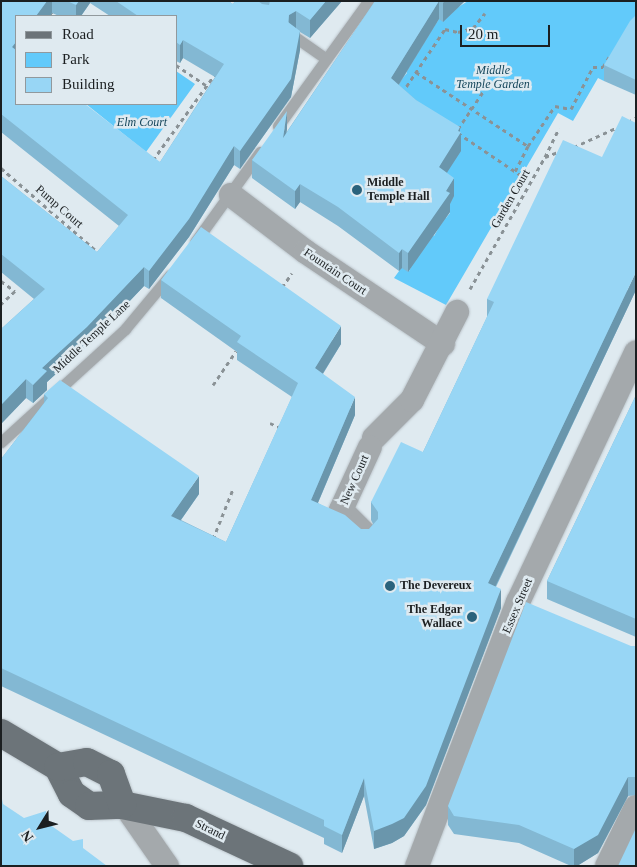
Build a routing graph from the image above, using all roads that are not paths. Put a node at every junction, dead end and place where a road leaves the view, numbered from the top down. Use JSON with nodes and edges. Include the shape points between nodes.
{"nodes":[{"id":1,"x":368,"y":1,"type":"edge"},
{"id":2,"x":295,"y":37,"type":"edge"},
{"id":3,"x":326,"y":58,"type":"junction"},
{"id":4,"x":232,"y":195,"type":"junction"},
{"id":5,"x":457,"y":312,"type":"dead end"},
{"id":6,"x":443,"y":344,"type":"junction"},
{"id":7,"x":636,"y":352,"type":"edge"},
{"id":8,"x":1,"y":442,"type":"edge"},
{"id":9,"x":365,"y":534,"type":"edge"},
{"id":10,"x":518,"y":602,"type":"junction"},
{"id":11,"x":541,"y":612,"type":"edge"},
{"id":12,"x":1,"y":733,"type":"edge"},
{"id":13,"x":58,"y":767,"type":"junction"},
{"id":14,"x":124,"y":806,"type":"junction"},
{"id":15,"x":636,"y":807,"type":"edge"},
{"id":16,"x":167,"y":866,"type":"edge"},
{"id":17,"x":289,"y":866,"type":"edge"},
{"id":18,"x":417,"y":866,"type":"edge"},
{"id":19,"x":608,"y":866,"type":"edge"}],
"edges":[{"from":1,"to":3,"type":"lane","name":"Middle Temple Lane"},
{"from":2,"to":3,"type":"lane"},
{"from":3,"to":4,"type":"lane","name":"Middle Temple Lane"},
{"from":4,"to":6,"type":"street","name":"Fountain Court","via":[[306,252]]},
{"from":4,"to":8,"type":"lane","name":"Middle Temple Lane","via":[[124,329]]},
{"from":5,"to":6,"type":"street"},
{"from":6,"to":9,"type":"street","name":"New Court","via":[[412,400],[372,442],[341,510]]},
{"from":7,"to":10,"type":"street","name":"Essex Street"},
{"from":10,"to":11,"type":"street"},
{"from":10,"to":18,"type":"street","name":"Essex Street"},
{"from":12,"to":13,"type":"main road"},
{"from":13,"to":14,"type":"main road","name":"Strand","via":[[72,794],[89,806]]},
{"from":13,"to":14,"type":"main road","via":[[87,762],[111,774]]},
{"from":14,"to":16,"type":"street"},
{"from":14,"to":17,"type":"main road","name":"Strand","via":[[186,818]]},
{"from":15,"to":19,"type":"street"}]}
